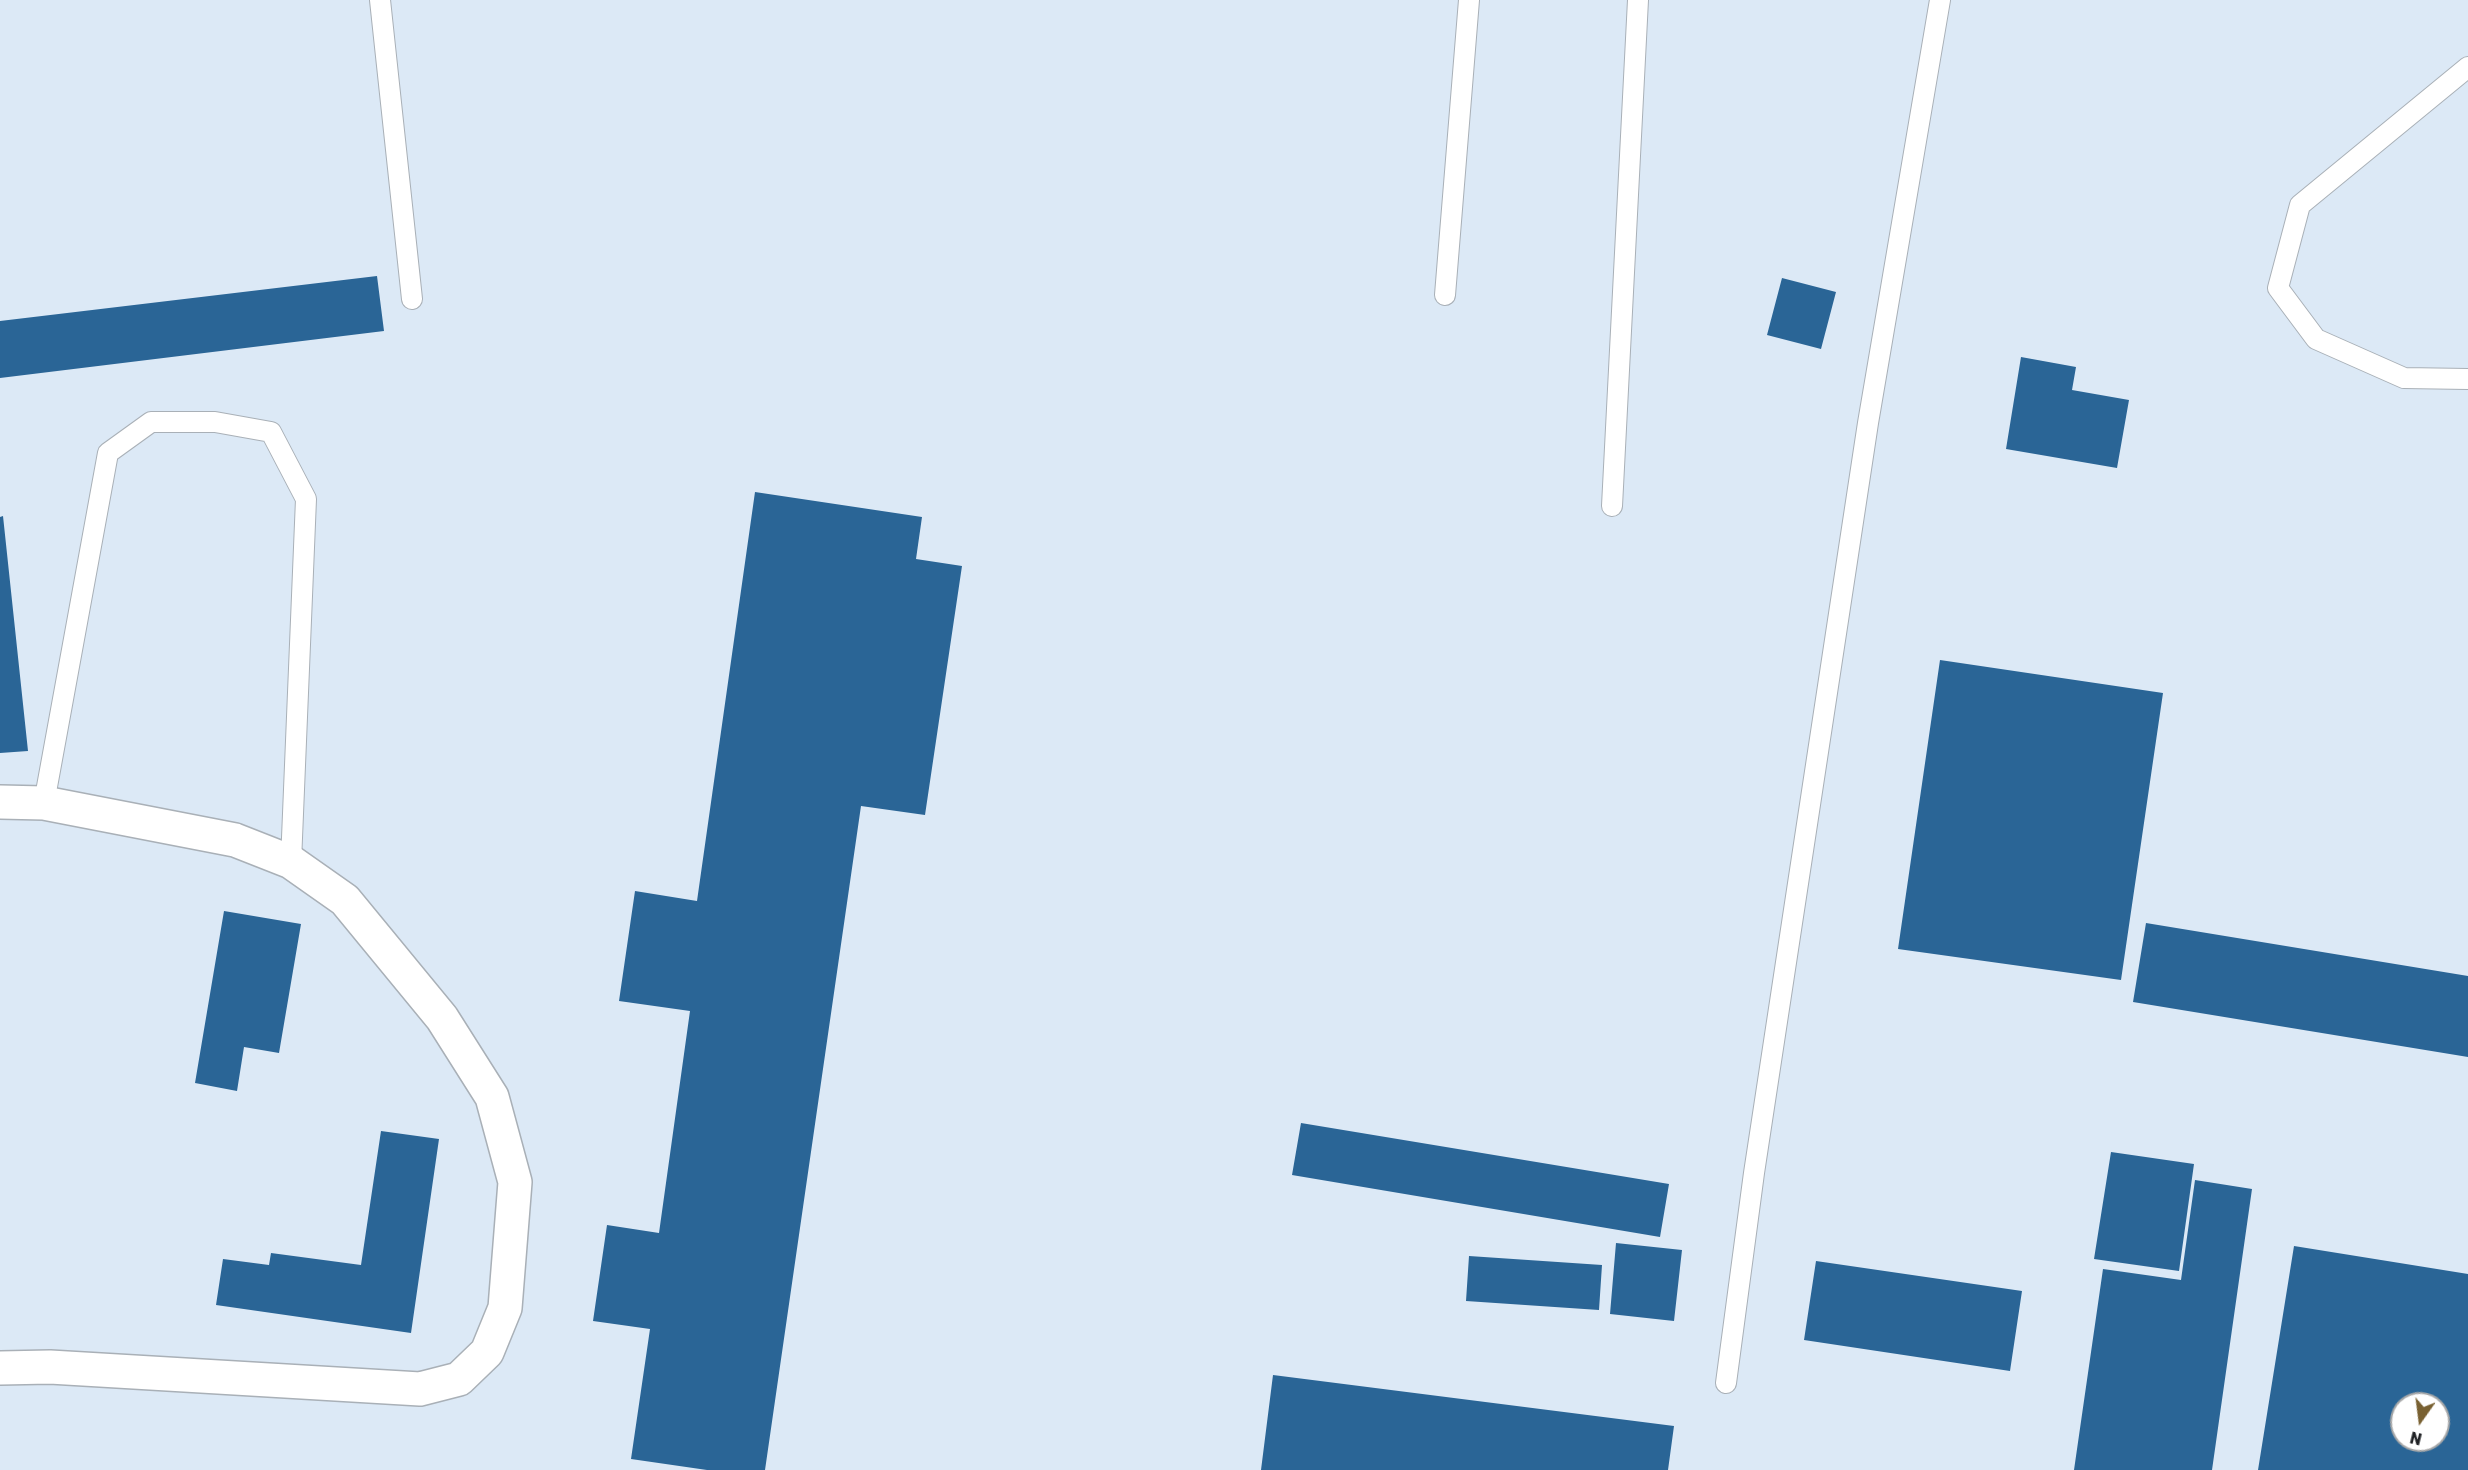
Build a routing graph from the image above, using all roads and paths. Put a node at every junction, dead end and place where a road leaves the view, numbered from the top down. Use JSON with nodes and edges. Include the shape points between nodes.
{"nodes":[{"id":1,"x":380,"y":0,"type":"edge"},
{"id":2,"x":1469,"y":0,"type":"edge"},
{"id":3,"x":1638,"y":0,"type":"edge"},
{"id":4,"x":1941,"y":0,"type":"edge"},
{"id":5,"x":2468,"y":67,"type":"edge"},
{"id":6,"x":1445,"y":295,"type":"dead end"},
{"id":7,"x":412,"y":299,"type":"dead end"},
{"id":8,"x":2468,"y":379,"type":"edge"},
{"id":9,"x":1612,"y":506,"type":"dead end"},
{"id":10,"x":0,"y":802,"type":"edge"},
{"id":11,"x":44,"y":802,"type":"junction"},
{"id":12,"x":291,"y":862,"type":"junction"},
{"id":13,"x":0,"y":1368,"type":"edge"},
{"id":14,"x":1726,"y":1383,"type":"dead end"}],
"edges":[{"from":1,"to":7,"type":"lane"},
{"from":2,"to":6,"type":"lane"},
{"from":3,"to":9,"type":"lane"},
{"from":4,"to":14,"type":"lane","via":[[1868,423],[1754,1173]]},
{"from":5,"to":8,"type":"lane","via":[[2300,205],[2278,288],[2316,339],[2404,378]]},
{"from":10,"to":11,"type":"street"},
{"from":11,"to":12,"type":"street","via":[[235,840]]},
{"from":11,"to":12,"type":"lane","via":[[108,453],[152,422],[215,422],[270,432],[306,499]]},
{"from":12,"to":13,"type":"street","via":[[345,900],[442,1018],[492,1097],[514,1182],[505,1308],[487,1352],[459,1379],[420,1389],[51,1367]]}]}
